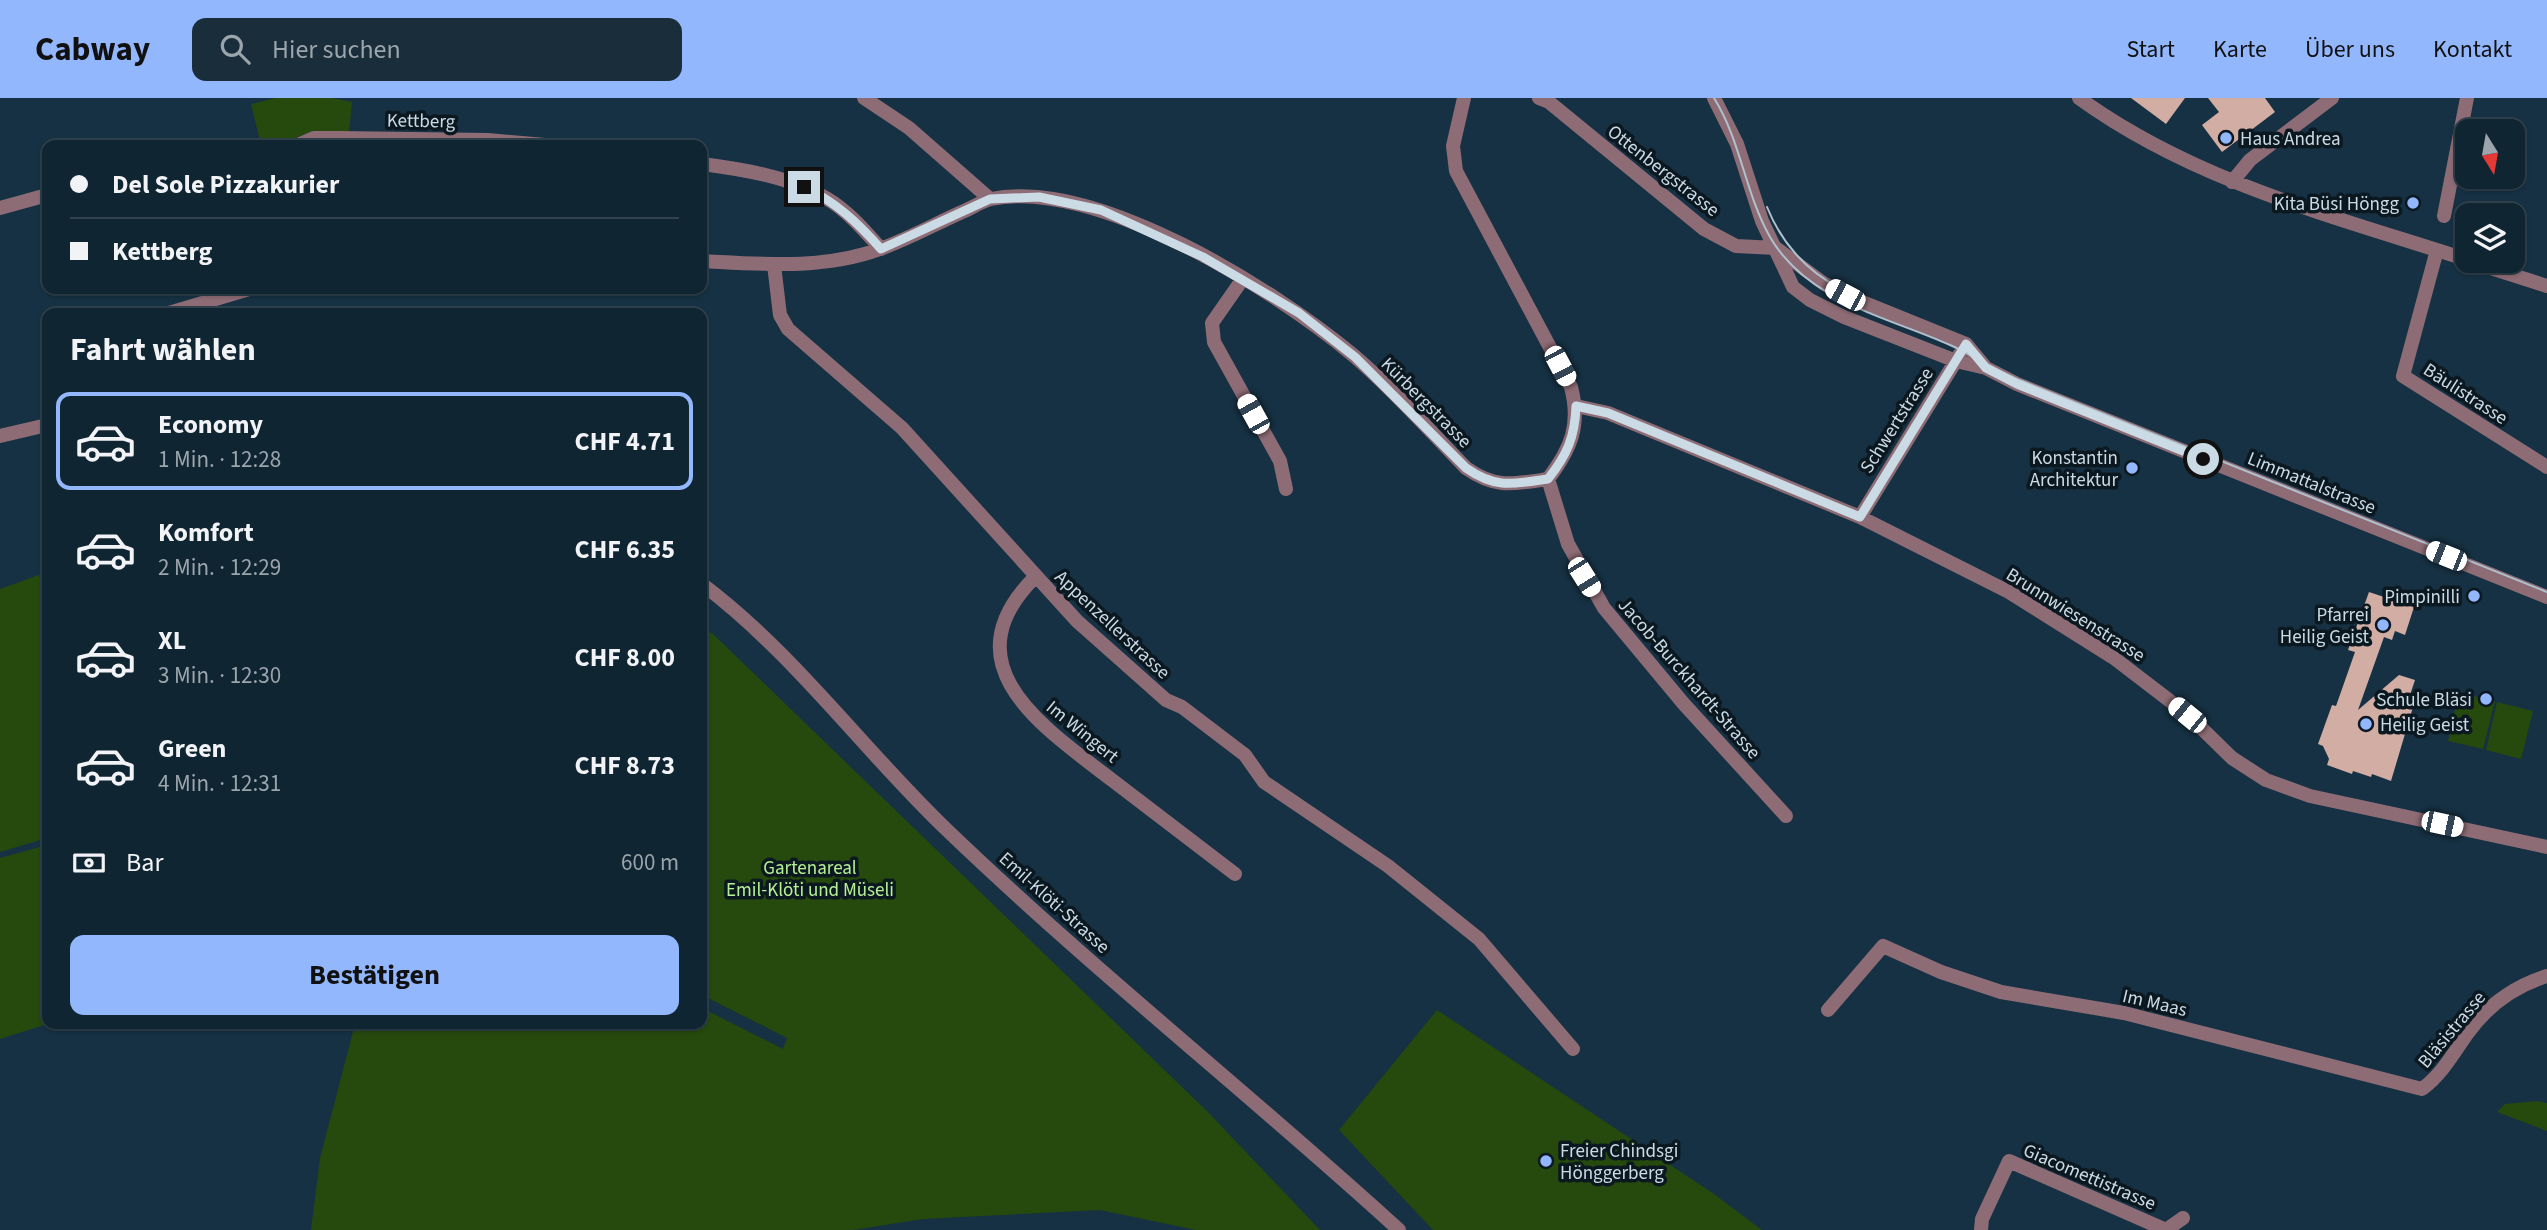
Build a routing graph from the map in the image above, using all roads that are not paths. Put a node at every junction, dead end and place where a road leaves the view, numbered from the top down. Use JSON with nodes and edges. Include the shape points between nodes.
{"nodes":[{"id":1,"x":864,"y":98,"type":"edge"},
{"id":2,"x":1464,"y":98,"type":"edge"},
{"id":3,"x":1539,"y":98,"type":"edge"},
{"id":4,"x":1714,"y":98,"type":"edge"},
{"id":5,"x":2079,"y":98,"type":"edge"},
{"id":6,"x":2332,"y":98,"type":"edge"},
{"id":7,"x":2467,"y":98,"type":"edge"},
{"id":8,"x":309,"y":140,"type":"edge"},
{"id":9,"x":498,"y":140,"type":"edge"},
{"id":10,"x":707,"y":165,"type":"edge"},
{"id":11,"x":2232,"y":182,"type":"junction"},
{"id":12,"x":42,"y":196,"type":"edge"},
{"id":13,"x":990,"y":199,"type":"junction"},
{"id":14,"x":0,"y":208,"type":"edge"},
{"id":15,"x":2444,"y":216,"type":"dead end"},
{"id":16,"x":1776,"y":248,"type":"junction"},
{"id":17,"x":881,"y":249,"type":"junction"},
{"id":18,"x":2437,"y":250,"type":"junction"},
{"id":19,"x":2455,"y":256,"type":"edge"},
{"id":20,"x":707,"y":261,"type":"edge"},
{"id":21,"x":774,"y":265,"type":"junction"},
{"id":22,"x":2508,"y":273,"type":"edge"},
{"id":23,"x":1242,"y":279,"type":"junction"},
{"id":24,"x":2547,"y":286,"type":"edge"},
{"id":25,"x":232,"y":294,"type":"edge"},
{"id":26,"x":186,"y":308,"type":"edge"},
{"id":27,"x":1966,"y":344,"type":"junction"},
{"id":28,"x":1955,"y":361,"type":"junction"},
{"id":29,"x":1986,"y":368,"type":"junction"},
{"id":30,"x":1576,"y":406,"type":"junction"},
{"id":31,"x":42,"y":426,"type":"edge"},
{"id":32,"x":0,"y":436,"type":"edge"},
{"id":33,"x":2547,"y":467,"type":"edge"},
{"id":34,"x":1548,"y":479,"type":"junction"},
{"id":35,"x":1286,"y":489,"type":"dead end"},
{"id":36,"x":1860,"y":517,"type":"junction"},
{"id":37,"x":1035,"y":577,"type":"junction"},
{"id":38,"x":707,"y":588,"type":"edge"},
{"id":39,"x":2547,"y":597,"type":"edge"},
{"id":40,"x":1786,"y":816,"type":"dead end"},
{"id":41,"x":2547,"y":847,"type":"edge"},
{"id":42,"x":1235,"y":874,"type":"dead end"},
{"id":43,"x":2547,"y":976,"type":"edge"},
{"id":44,"x":1828,"y":1010,"type":"dead end"},
{"id":45,"x":1573,"y":1049,"type":"dead end"},
{"id":46,"x":2422,"y":1089,"type":"joint"},
{"id":47,"x":2183,"y":1218,"type":"dead end"},
{"id":48,"x":1399,"y":1230,"type":"edge"},
{"id":49,"x":1981,"y":1230,"type":"edge"}],
"edges":[{"from":1,"to":13,"type":"street","via":[[909,128]]},
{"from":2,"to":30,"type":"street","via":[[1453,146],[1456,171],[1565,376]]},
{"from":3,"to":16,"type":"street","name":"Ottenbergstrasse","via":[[1704,229],[1736,246]]},
{"from":4,"to":16,"type":"street","name":"Limmattalstrasse","via":[[1737,144],[1762,222]]},
{"from":5,"to":11,"type":"street","via":[[2145,140]]},
{"from":6,"to":11,"type":"street","via":[[2250,160]]},
{"from":7,"to":15,"type":"street"},
{"from":8,"to":9,"type":"street","name":"Kettberg"},
{"from":10,"to":17,"type":"street","via":[[804,187],[827,198],[856,220]]},
{"from":11,"to":18,"type":"street"},
{"from":12,"to":14,"type":"street"},
{"from":13,"to":17,"type":"street","name":"Kürbergstrasse"},
{"from":13,"to":23,"type":"street","name":"Kürbergstrasse","via":[[1039,197],[1101,210]]},
{"from":16,"to":27,"type":"street","name":"Limmattalstrasse","via":[[1845,295]]},
{"from":16,"to":28,"type":"street","name":"Limmattalstrasse","via":[[1793,287],[1810,300]]},
{"from":17,"to":21,"type":"street","name":"Kürbergstrasse","via":[[830,262]]},
{"from":18,"to":19,"type":"street"},
{"from":18,"to":33,"type":"street","name":"Bäulistrasse","via":[[2403,376]]},
{"from":20,"to":21,"type":"street","name":"Kürbergstrasse"},
{"from":21,"to":37,"type":"street","name":"Appenzellerstrasse","via":[[779,315],[788,329],[902,428]]},
{"from":22,"to":24,"type":"street"},
{"from":23,"to":34,"type":"street","name":"Kürbergstrasse","via":[[1299,313],[1355,357],[1484,481],[1502,485]]},
{"from":23,"to":35,"type":"street","via":[[1212,323],[1214,342],[1280,461]]},
{"from":25,"to":26,"type":"street"},
{"from":27,"to":28,"type":"street","name":"Schwertstrasse"},
{"from":27,"to":29,"type":"street","name":"Limmattalstrasse"},
{"from":28,"to":29,"type":"street","name":"Limmattalstrasse"},
{"from":28,"to":36,"type":"street","name":"Schwertstrasse"},
{"from":29,"to":39,"type":"street","name":"Limmattalstrasse"},
{"from":30,"to":34,"type":"street","via":[[1570,448]]},
{"from":30,"to":36,"type":"street","name":"Brunnwiesenstrasse","via":[[1652,430]]},
{"from":31,"to":32,"type":"street"},
{"from":34,"to":40,"type":"street","name":"Jacob-Burckhardt-Strasse","via":[[1568,544],[1604,608]]},
{"from":36,"to":41,"type":"street","name":"Brunnwiesenstrasse","via":[[2009,592],[2114,658],[2251,772],[2274,784],[2310,796]]},
{"from":37,"to":42,"type":"street","name":"Im Wingert","via":[[1015,597],[1001,628],[1001,658],[1008,684],[1043,726]]},
{"from":37,"to":45,"type":"street","name":"Appenzellerstrasse","via":[[1166,700],[1245,754],[1264,782],[1388,866],[1479,939]]},
{"from":38,"to":48,"type":"street","name":"Emil-Klöti-Strasse","via":[[784,657],[894,777],[994,874]]},
{"from":43,"to":46,"type":"street","name":"Bläsistrasse","via":[[2498,1001],[2469,1031],[2438,1077]]},
{"from":44,"to":46,"type":"street","name":"Im Maas","via":[[1883,946],[2001,992],[2124,1013]]},
{"from":47,"to":49,"type":"street","name":"Giacomettistrasse","via":[[2166,1230],[2008,1161]]}]}
